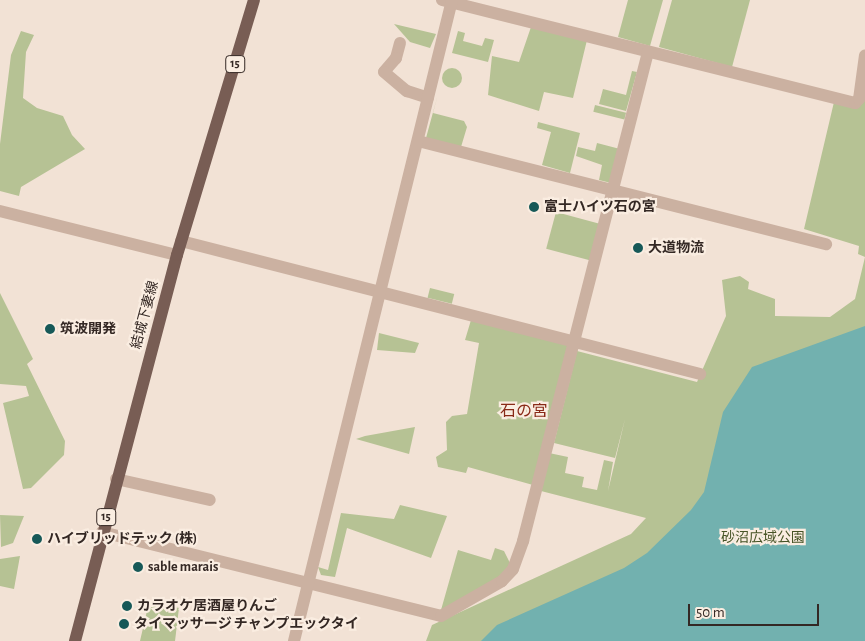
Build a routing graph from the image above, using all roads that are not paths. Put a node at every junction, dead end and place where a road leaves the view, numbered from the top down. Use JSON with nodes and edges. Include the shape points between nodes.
{"nodes":[{"id":1,"x":254,"y":0,"type":"edge"},
{"id":2,"x":448,"y":1,"type":"edge"},
{"id":3,"x":400,"y":43,"type":"dead end"},
{"id":4,"x":648,"y":52,"type":"junction"},
{"id":5,"x":865,"y":54,"type":"edge"},
{"id":6,"x":428,"y":98,"type":"junction"},
{"id":7,"x":418,"y":141,"type":"junction"},
{"id":8,"x":614,"y":189,"type":"junction"},
{"id":9,"x":0,"y":211,"type":"edge"},
{"id":10,"x":181,"y":241,"type":"junction"},
{"id":11,"x":826,"y":244,"type":"dead end"},
{"id":12,"x":177,"y":255,"type":"junction"},
{"id":13,"x":379,"y":293,"type":"junction"},
{"id":14,"x":575,"y":343,"type":"junction"},
{"id":15,"x":700,"y":374,"type":"dead end"},
{"id":16,"x":116,"y":479,"type":"junction"},
{"id":17,"x":210,"y":500,"type":"dead end"},
{"id":18,"x":102,"y":532,"type":"junction"},
{"id":19,"x":308,"y":583,"type":"junction"},
{"id":20,"x":76,"y":641,"type":"edge"},
{"id":21,"x":294,"y":641,"type":"edge"}],
"edges":[{"from":1,"to":10,"type":"main road","name":"結城下妻線","number":"15"},
{"from":2,"to":4,"type":"street"},
{"from":2,"to":6,"type":"street"},
{"from":3,"to":6,"type":"street","via":[[396,58],[384,72],[407,90]]},
{"from":4,"to":5,"type":"street","via":[[855,103],[859,99]]},
{"from":4,"to":8,"type":"street"},
{"from":6,"to":7,"type":"street"},
{"from":7,"to":8,"type":"street"},
{"from":7,"to":13,"type":"street"},
{"from":8,"to":11,"type":"street"},
{"from":8,"to":14,"type":"street"},
{"from":9,"to":12,"type":"street"},
{"from":10,"to":12,"type":"main road","name":"結城下妻線","number":"15"},
{"from":10,"to":13,"type":"street"},
{"from":12,"to":16,"type":"main road","name":"結城下妻線","number":"15"},
{"from":13,"to":14,"type":"street"},
{"from":13,"to":19,"type":"street"},
{"from":14,"to":15,"type":"street"},
{"from":14,"to":19,"type":"street","via":[[523,541],[512,570],[502,581],[441,616]]},
{"from":16,"to":17,"type":"street"},
{"from":16,"to":18,"type":"main road","name":"結城下妻線","number":"15"},
{"from":18,"to":19,"type":"street"},
{"from":18,"to":20,"type":"main road","name":"結城下妻線","number":"15"},
{"from":19,"to":21,"type":"street"}]}
